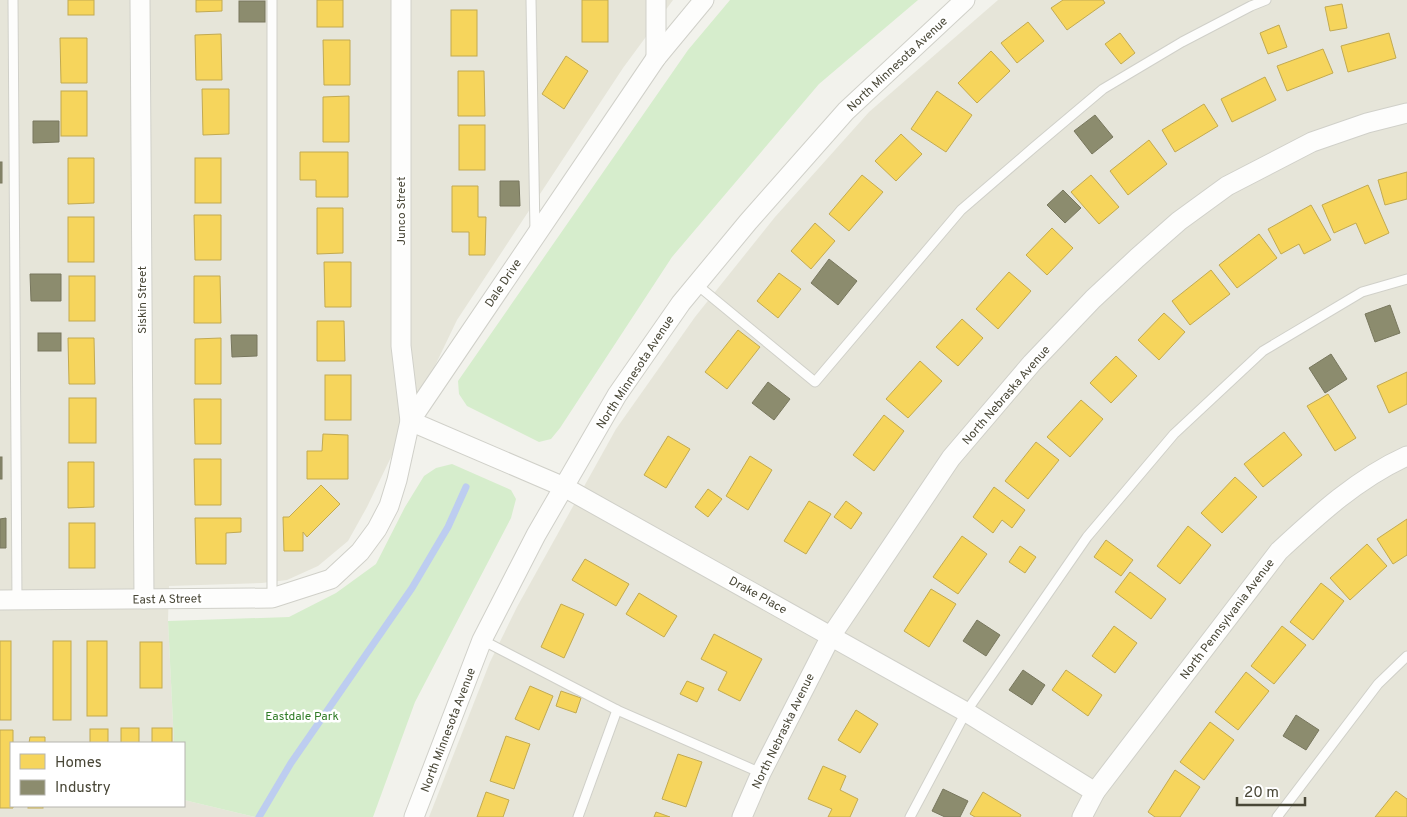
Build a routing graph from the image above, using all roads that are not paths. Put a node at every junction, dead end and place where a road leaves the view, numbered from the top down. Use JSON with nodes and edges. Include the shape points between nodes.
{"nodes":[{"id":1,"x":12,"y":0,"type":"edge"},
{"id":2,"x":140,"y":0,"type":"edge"},
{"id":3,"x":272,"y":0,"type":"edge"},
{"id":4,"x":401,"y":0,"type":"edge"},
{"id":5,"x":531,"y":0,"type":"edge"},
{"id":6,"x":656,"y":0,"type":"edge"},
{"id":7,"x":704,"y":0,"type":"edge"},
{"id":8,"x":965,"y":0,"type":"edge"},
{"id":9,"x":1266,"y":0,"type":"edge"},
{"id":10,"x":656,"y":58,"type":"junction"},
{"id":11,"x":1407,"y":113,"type":"edge"},
{"id":12,"x":535,"y":236,"type":"junction"},
{"id":13,"x":1407,"y":279,"type":"edge"},
{"id":14,"x":696,"y":284,"type":"junction"},
{"id":15,"x":410,"y":421,"type":"junction"},
{"id":16,"x":1407,"y":456,"type":"edge"},
{"id":17,"x":564,"y":487,"type":"junction"},
{"id":18,"x":331,"y":579,"type":"joint"},
{"id":19,"x":272,"y":598,"type":"junction"},
{"id":20,"x":144,"y":599,"type":"junction"},
{"id":21,"x":8,"y":601,"type":"edge"},
{"id":22,"x":830,"y":636,"type":"junction"},
{"id":23,"x":482,"y":640,"type":"junction"},
{"id":24,"x":1407,"y":656,"type":"edge"},
{"id":25,"x":617,"y":710,"type":"junction"},
{"id":26,"x":966,"y":712,"type":"junction"},
{"id":27,"x":761,"y":773,"type":"junction"},
{"id":28,"x":1095,"y":792,"type":"junction"},
{"id":29,"x":414,"y":817,"type":"edge"},
{"id":30,"x":578,"y":817,"type":"edge"},
{"id":31,"x":742,"y":817,"type":"edge"},
{"id":32,"x":910,"y":817,"type":"edge"},
{"id":33,"x":1082,"y":817,"type":"edge"},
{"id":34,"x":1277,"y":817,"type":"edge"}],
"edges":[{"from":1,"to":21,"type":"lane"},
{"from":2,"to":20,"type":"street","name":"Siskin Street"},
{"from":3,"to":19,"type":"lane"},
{"from":4,"to":15,"type":"street","name":"Junco Street","via":[[402,346]]},
{"from":5,"to":12,"type":"lane"},
{"from":6,"to":10,"type":"street"},
{"from":7,"to":10,"type":"street","name":"Dale Drive"},
{"from":8,"to":14,"type":"street","name":"North Minnesota Avenue","via":[[846,111]]},
{"from":9,"to":14,"type":"lane","via":[[1182,42],[1104,89],[1026,154],[960,210],[815,382]]},
{"from":10,"to":12,"type":"street","name":"Dale Drive"},
{"from":11,"to":22,"type":"street","name":"North Nebraska Avenue","via":[[1312,142],[1227,186],[1179,221],[1137,258],[1032,363],[951,458]]},
{"from":12,"to":15,"type":"street","name":"Dale Drive"},
{"from":13,"to":26,"type":"lane","via":[[1362,292],[1263,351],[1174,434],[1087,537]]},
{"from":14,"to":17,"type":"street","name":"North Minnesota Avenue","via":[[617,395]]},
{"from":15,"to":17,"type":"street","name":"Drake Place"},
{"from":15,"to":18,"type":"street","name":"Dale Drive","via":[[397,480],[381,522],[360,552]]},
{"from":16,"to":28,"type":"street","name":"North Pennsylvania Avenue","via":[[1384,466],[1354,487],[1279,551]]},
{"from":17,"to":22,"type":"street","name":"Drake Place"},
{"from":17,"to":23,"type":"street","name":"North Minnesota Avenue"},
{"from":18,"to":19,"type":"street","name":"East A Street"},
{"from":19,"to":20,"type":"street","name":"East A Street"},
{"from":20,"to":21,"type":"street","name":"East A Street"},
{"from":22,"to":26,"type":"street","name":"Drake Place"},
{"from":22,"to":27,"type":"street","name":"North Nebraska Avenue"},
{"from":23,"to":25,"type":"lane"},
{"from":23,"to":29,"type":"street","name":"North Minnesota Avenue"},
{"from":24,"to":34,"type":"lane","via":[[1378,684]]},
{"from":25,"to":27,"type":"lane"},
{"from":25,"to":30,"type":"lane"},
{"from":26,"to":28,"type":"street","name":"Drake Place"},
{"from":26,"to":32,"type":"lane"},
{"from":27,"to":31,"type":"street","name":"North Nebraska Avenue"},
{"from":28,"to":33,"type":"street","name":"North Pennsylvania Avenue"}]}
